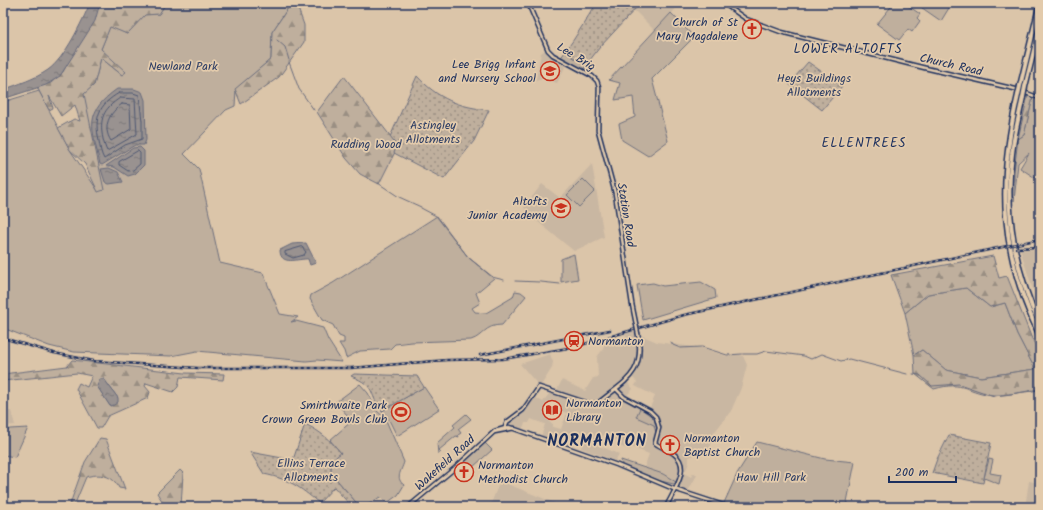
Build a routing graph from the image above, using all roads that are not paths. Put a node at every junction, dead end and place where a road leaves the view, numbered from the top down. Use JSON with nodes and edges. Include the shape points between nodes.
{"nodes":[{"id":1,"x":528,"y":3,"type":"edge"},
{"id":2,"x":722,"y":3,"type":"edge"},
{"id":3,"x":1040,"y":3,"type":"edge"},
{"id":4,"x":1040,"y":26,"type":"edge"},
{"id":5,"x":1040,"y":98,"type":"edge"},
{"id":6,"x":598,"y":130,"type":"joint"},
{"id":7,"x":1040,"y":325,"type":"edge"},
{"id":8,"x":1040,"y":336,"type":"edge"},
{"id":9,"x":616,"y":389,"type":"junction"},
{"id":10,"x":509,"y":422,"type":"junction"},
{"id":11,"x":514,"y":427,"type":"junction"},
{"id":12,"x":506,"y":428,"type":"junction"},
{"id":13,"x":497,"y":429,"type":"junction"},
{"id":14,"x":493,"y":432,"type":"junction"},
{"id":15,"x":674,"y":489,"type":"junction"},
{"id":16,"x":408,"y":507,"type":"edge"},
{"id":17,"x":666,"y":507,"type":"edge"},
{"id":18,"x":729,"y":507,"type":"edge"}],
"edges":[{"from":1,"to":6,"type":"street","name":"Lee Brig","via":[[545,47],[553,55],[598,81]]},
{"from":2,"to":5,"type":"street","name":"Church Road","via":[[746,19],[781,32],[1015,89]]},
{"from":3,"to":8,"type":"highway","bridge":true,"via":[[1009,136],[1004,202],[1010,251],[1017,279]]},
{"from":4,"to":7,"type":"highway","bridge":true,"via":[[1012,155],[1010,203],[1020,272]]},
{"from":6,"to":9,"type":"street","name":"Station Road","bridge":true,"via":[[615,193],[641,350],[634,372]]},
{"from":9,"to":10,"type":"street","name":"Station Road","via":[[597,404],[591,404],[538,387],[523,410]]},
{"from":9,"to":15,"type":"street","via":[[624,398],[650,411],[656,417],[659,428],[655,443],[673,453],[681,462],[682,474]]},
{"from":10,"to":11,"type":"street"},
{"from":10,"to":12,"type":"street"},
{"from":10,"to":13,"type":"street"},
{"from":11,"to":12,"type":"street"},
{"from":11,"to":15,"type":"street"},
{"from":12,"to":13,"type":"street"},
{"from":12,"to":14,"type":"street"},
{"from":13,"to":14,"type":"street","name":"Wakefield Road"},
{"from":14,"to":16,"type":"street","name":"Wakefield Road"},
{"from":15,"to":17,"type":"street"},
{"from":15,"to":18,"type":"street"}]}
